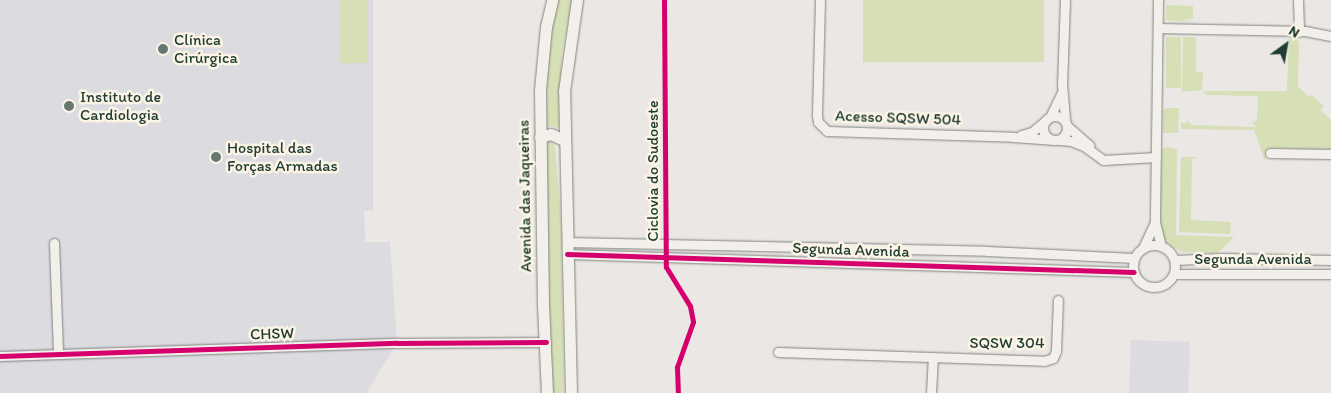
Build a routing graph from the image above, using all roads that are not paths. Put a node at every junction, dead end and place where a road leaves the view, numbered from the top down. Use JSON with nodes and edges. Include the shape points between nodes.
{"nodes":[{"id":1,"x":552,"y":0,"type":"edge"},
{"id":2,"x":577,"y":0,"type":"edge"},
{"id":3,"x":820,"y":0,"type":"edge"},
{"id":4,"x":1064,"y":0,"type":"edge"},
{"id":5,"x":1158,"y":0,"type":"edge"},
{"id":6,"x":1298,"y":0,"type":"edge"},
{"id":7,"x":1158,"y":28,"type":"junction"},
{"id":8,"x":1299,"y":32,"type":"junction"},
{"id":9,"x":1331,"y":36,"type":"edge"},
{"id":10,"x":1063,"y":90,"type":"junction"},
{"id":11,"x":1048,"y":119,"type":"junction"},
{"id":12,"x":1066,"y":124,"type":"junction"},
{"id":13,"x":540,"y":137,"type":"junction"},
{"id":14,"x":1013,"y":137,"type":"junction"},
{"id":15,"x":564,"y":140,"type":"junction"},
{"id":16,"x":1056,"y":140,"type":"junction"},
{"id":17,"x":1270,"y":153,"type":"dead end"},
{"id":18,"x":1331,"y":154,"type":"edge"},
{"id":19,"x":1156,"y":157,"type":"junction"},
{"id":20,"x":1122,"y":159,"type":"junction"},
{"id":21,"x":1155,"y":222,"type":"junction"},
{"id":22,"x":567,"y":242,"type":"junction"},
{"id":23,"x":54,"y":243,"type":"dead end"},
{"id":24,"x":1161,"y":246,"type":"junction"},
{"id":25,"x":1143,"y":248,"type":"junction"},
{"id":26,"x":567,"y":254,"type":"junction"},
{"id":27,"x":1134,"y":258,"type":"junction"},
{"id":28,"x":1175,"y":260,"type":"junction"},
{"id":29,"x":1331,"y":260,"type":"edge"},
{"id":30,"x":1134,"y":272,"type":"junction"},
{"id":31,"x":1174,"y":274,"type":"junction"},
{"id":32,"x":1331,"y":274,"type":"edge"},
{"id":33,"x":1058,"y":300,"type":"dead end"},
{"id":34,"x":546,"y":342,"type":"junction"},
{"id":35,"x":778,"y":352,"type":"dead end"},
{"id":36,"x":58,"y":353,"type":"junction"},
{"id":37,"x":0,"y":356,"type":"edge"},
{"id":38,"x":933,"y":358,"type":"junction"},
{"id":39,"x":547,"y":393,"type":"edge"},
{"id":40,"x":571,"y":393,"type":"edge"},
{"id":41,"x":931,"y":393,"type":"edge"}],
"edges":[{"from":1,"to":13,"type":"main road","name":"Avenida das Jaqueiras","via":[[541,67]]},
{"from":2,"to":15,"type":"main road","via":[[564,91]]},
{"from":3,"to":14,"type":"street","name":"Acesso SQSW 504","via":[[816,115],[827,131]]},
{"from":4,"to":10,"type":"street"},
{"from":5,"to":7,"type":"street"},
{"from":6,"to":8,"type":"street"},
{"from":7,"to":8,"type":"street"},
{"from":7,"to":19,"type":"street"},
{"from":8,"to":9,"type":"street"},
{"from":10,"to":11,"type":"street"},
{"from":10,"to":12,"type":"street"},
{"from":11,"to":12,"type":"street","via":[[1060,117]]},
{"from":11,"to":14,"type":"street","name":"Acesso SQSW 504","via":[[1032,132]]},
{"from":11,"to":16,"type":"street","via":[[1043,133]]},
{"from":12,"to":16,"type":"street","via":[[1066,134]]},
{"from":12,"to":20,"type":"street","name":"Acesso SQSW 504","via":[[1101,154]]},
{"from":13,"to":15,"type":"main road","via":[[551,134]]},
{"from":13,"to":34,"type":"main road","name":"Avenida das Jaqueiras","via":[[542,306]]},
{"from":14,"to":16,"type":"street","name":"Acesso SQSW 504"},
{"from":15,"to":22,"type":"main road"},
{"from":16,"to":20,"type":"street","name":"Acesso SQSW 504","via":[[1084,146],[1103,160]]},
{"from":17,"to":18,"type":"street"},
{"from":19,"to":20,"type":"street","name":"Acesso SQSW 504"},
{"from":19,"to":21,"type":"street"},
{"from":21,"to":24,"type":"street"},
{"from":21,"to":25,"type":"street"},
{"from":22,"to":26,"type":"main road"},
{"from":22,"to":27,"type":"street","name":"Segunda Avenida","via":[[987,251]]},
{"from":23,"to":36,"type":"street"},
{"from":24,"to":25,"type":"street"},
{"from":24,"to":28,"type":"street","via":[[1171,252]]},
{"from":25,"to":27,"type":"street"},
{"from":26,"to":30,"type":"street","name":"Segunda Avenida"},
{"from":26,"to":40,"type":"main road"},
{"from":27,"to":30,"type":"street"},
{"from":28,"to":29,"type":"street","name":"Segunda Avenida"},
{"from":28,"to":31,"type":"street"},
{"from":30,"to":31,"type":"street","via":[[1139,281],[1153,288],[1164,286]]},
{"from":31,"to":32,"type":"street","name":"Segunda Avenida"},
{"from":33,"to":38,"type":"street","name":"SQSW 304","via":[[1057,345],[1052,358],[1042,361]]},
{"from":34,"to":36,"type":"street","name":"CHSW"},
{"from":34,"to":39,"type":"main road","name":"Avenida das Jaqueiras"},
{"from":35,"to":38,"type":"street","name":"SQSW 304"},
{"from":36,"to":37,"type":"street","name":"CHSW"},
{"from":38,"to":41,"type":"street"}]}
